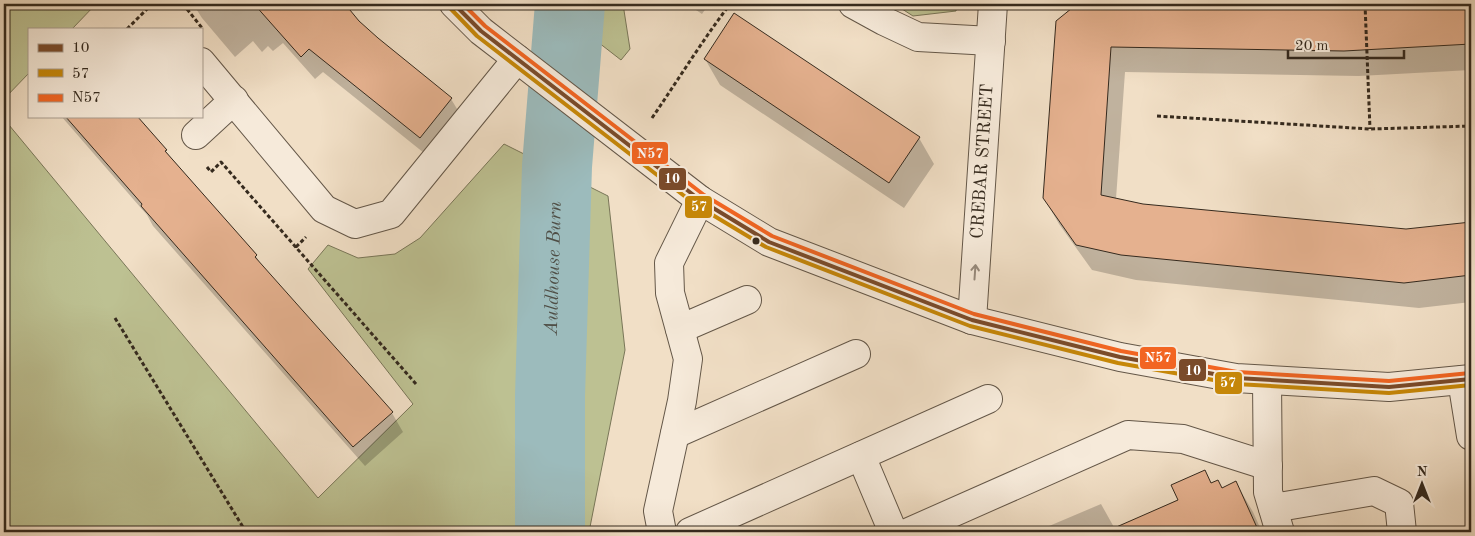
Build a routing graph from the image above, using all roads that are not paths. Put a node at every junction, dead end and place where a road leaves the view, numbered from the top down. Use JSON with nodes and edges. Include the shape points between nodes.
{"nodes":[{"id":1,"x":454,"y":4,"type":"edge"},
{"id":2,"x":853,"y":4,"type":"edge"},
{"id":3,"x":993,"y":4,"type":"edge"},
{"id":4,"x":991,"y":41,"type":"junction"},
{"id":5,"x":517,"y":58,"type":"junction"},
{"id":6,"x":202,"y":63,"type":"edge"},
{"id":7,"x":234,"y":100,"type":"junction"},
{"id":8,"x":196,"y":135,"type":"road end"},
{"id":9,"x":700,"y":200,"type":"junction"},
{"id":10,"x":747,"y":300,"type":"dead end"},
{"id":11,"x":972,"y":320,"type":"junction"},
{"id":12,"x":680,"y":330,"type":"junction"},
{"id":13,"x":856,"y":354,"type":"dead end"},
{"id":14,"x":1467,"y":379,"type":"edge"},
{"id":15,"x":1267,"y":380,"type":"junction"},
{"id":16,"x":988,"y":399,"type":"dead end"},
{"id":17,"x":675,"y":434,"type":"junction"},
{"id":18,"x":1471,"y":436,"type":"edge"},
{"id":19,"x":861,"y":456,"type":"junction"},
{"id":20,"x":1268,"y":466,"type":"junction"},
{"id":21,"x":1276,"y":520,"type":"edge"},
{"id":22,"x":662,"y":532,"type":"edge"},
{"id":23,"x":690,"y":532,"type":"edge"},
{"id":24,"x":893,"y":532,"type":"edge"},
{"id":25,"x":909,"y":532,"type":"edge"},
{"id":26,"x":1402,"y":532,"type":"edge"}],
"edges":[{"from":1,"to":5,"type":"street","via":[[481,31]]},
{"from":2,"to":4,"type":"street","via":[[918,36]]},
{"from":3,"to":4,"type":"street","name":"CREBAR STREET"},
{"from":11,"to":4,"type":"street","name":"CREBAR STREET","one_way":true},
{"from":5,"to":7,"type":"street","via":[[391,214],[355,224],[324,208]]},
{"from":5,"to":9,"type":"street"},
{"from":6,"to":7,"type":"street"},
{"from":7,"to":8,"type":"street"},
{"from":9,"to":11,"type":"street","via":[[769,242]]},
{"from":9,"to":12,"type":"street","via":[[669,263],[670,293]]},
{"from":10,"to":12,"type":"street"},
{"from":11,"to":15,"type":"street","via":[[1120,357],[1236,378]]},
{"from":12,"to":17,"type":"street","via":[[688,359]]},
{"from":13,"to":17,"type":"street"},
{"from":14,"to":15,"type":"street","via":[[1389,387]]},
{"from":14,"to":18,"type":"street"},
{"from":15,"to":20,"type":"street"},
{"from":16,"to":19,"type":"street"},
{"from":17,"to":22,"type":"street","via":[[658,511]]},
{"from":19,"to":23,"type":"street"},
{"from":19,"to":24,"type":"street"},
{"from":20,"to":21,"type":"street","via":[[1268,492]]},
{"from":20,"to":25,"type":"street","via":[[1183,439],[1128,435]]},
{"from":21,"to":26,"type":"street","via":[[1374,490],[1398,504]]}]}
